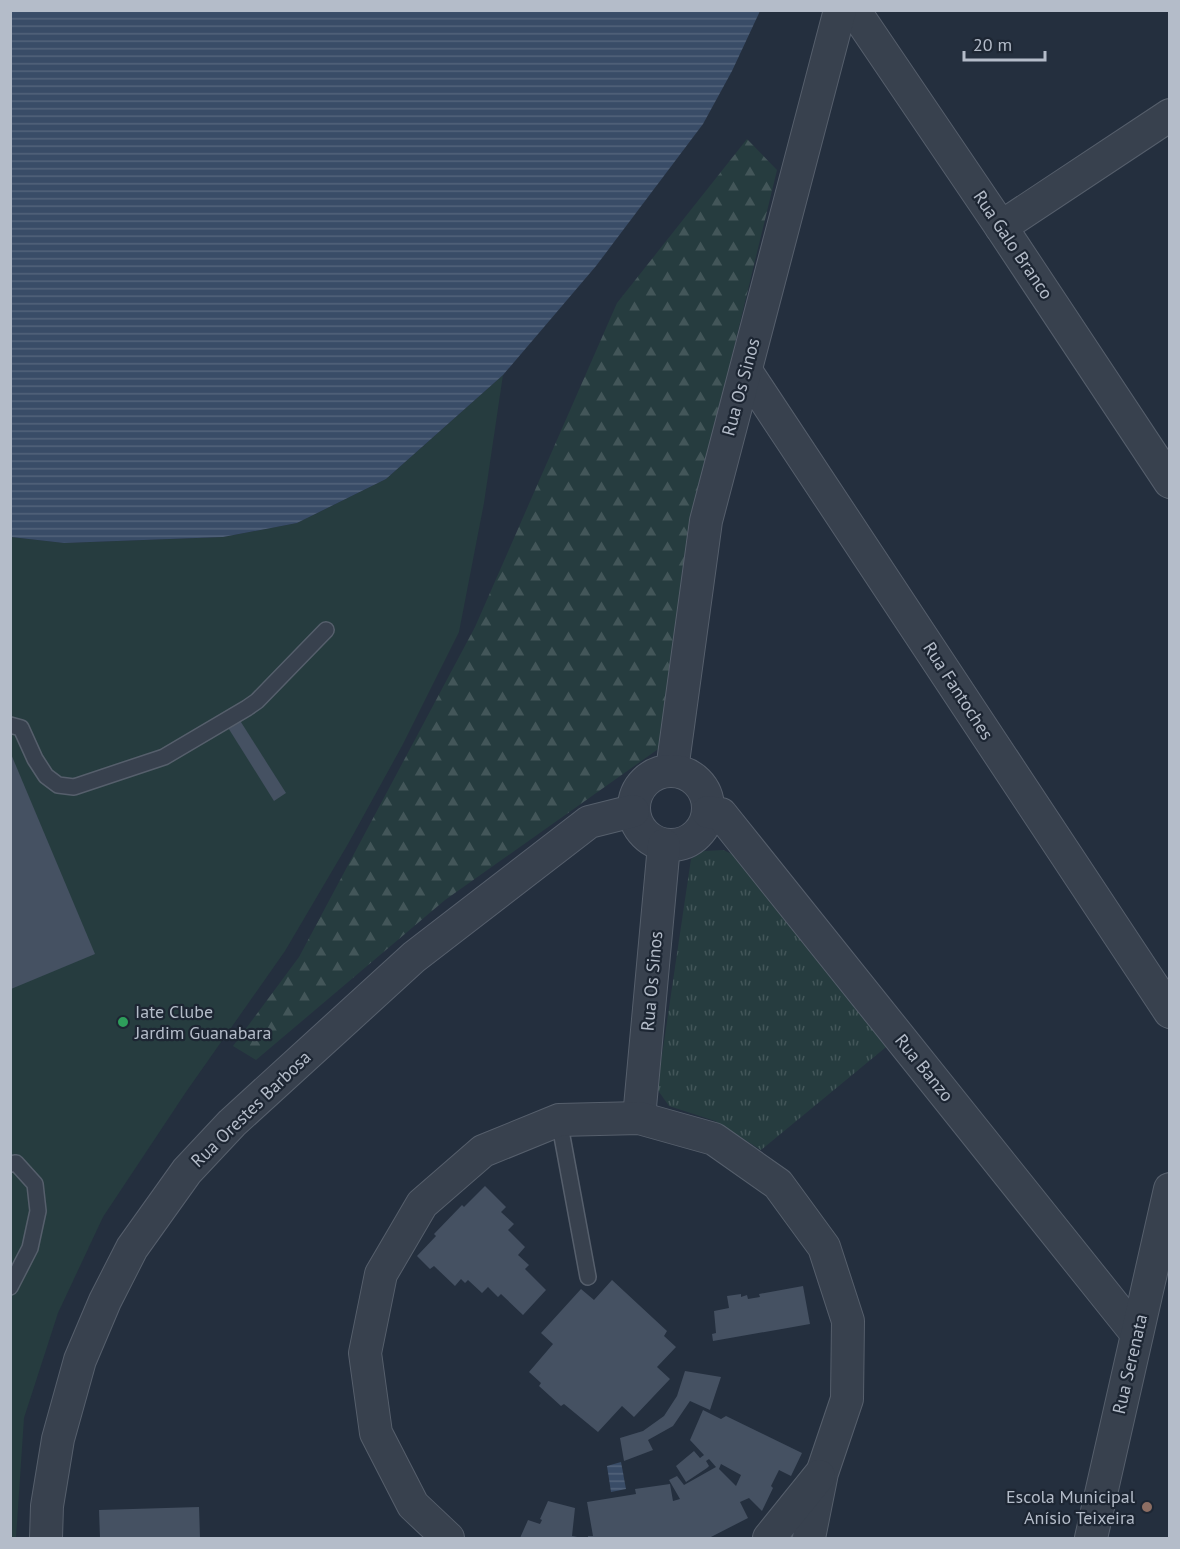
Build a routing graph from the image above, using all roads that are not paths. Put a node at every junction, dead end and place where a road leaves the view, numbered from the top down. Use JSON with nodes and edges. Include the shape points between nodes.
{"nodes":[{"id":1,"x":840,"y":10,"type":"edge"},
{"id":2,"x":854,"y":10,"type":"edge"},
{"id":3,"x":1170,"y":115,"type":"edge"},
{"id":4,"x":1001,"y":227,"type":"junction"},
{"id":5,"x":746,"y":371,"type":"junction"},
{"id":6,"x":1170,"y":482,"type":"edge"},
{"id":7,"x":326,"y":630,"type":"dead end"},
{"id":8,"x":10,"y":725,"type":"edge"},
{"id":9,"x":672,"y":770,"type":"junction"},
{"id":10,"x":633,"y":811,"type":"junction"},
{"id":11,"x":708,"y":812,"type":"junction"},
{"id":12,"x":664,"y":845,"type":"junction"},
{"id":13,"x":1170,"y":1012,"type":"edge"},
{"id":14,"x":639,"y":1118,"type":"junction"},
{"id":15,"x":559,"y":1120,"type":"junction"},
{"id":16,"x":10,"y":1164,"type":"edge"},
{"id":17,"x":1170,"y":1189,"type":"edge"},
{"id":18,"x":588,"y":1277,"type":"dead end"},
{"id":19,"x":10,"y":1287,"type":"edge"},
{"id":20,"x":1136,"y":1333,"type":"junction"},
{"id":21,"x":822,"y":1473,"type":"junction"},
{"id":22,"x":46,"y":1539,"type":"edge"},
{"id":23,"x":448,"y":1539,"type":"edge"},
{"id":24,"x":770,"y":1539,"type":"edge"},
{"id":25,"x":809,"y":1539,"type":"edge"},
{"id":26,"x":1091,"y":1539,"type":"edge"}],
"edges":[{"from":1,"to":5,"type":"street","name":"Rua Os Sinos"},
{"from":2,"to":4,"type":"street","name":"Rua Galo Branco"},
{"from":3,"to":4,"type":"street"},
{"from":4,"to":6,"type":"street","name":"Rua Galo Branco"},
{"from":5,"to":9,"type":"street","name":"Rua Os Sinos","via":[[706,521]]},
{"from":5,"to":13,"type":"street","name":"Rua Fantoches"},
{"from":7,"to":8,"type":"lane","via":[[247,708],[164,757],[74,788],[58,785],[46,776],[25,733]]},
{"from":9,"to":10,"type":"street","via":[[659,772],[639,787]]},
{"from":9,"to":11,"type":"street","via":[[695,779],[703,788]]},
{"from":10,"to":12,"type":"street","via":[[643,833]]},
{"from":10,"to":22,"type":"street","name":"Rua Orestes Barbosa","via":[[589,822],[414,957],[232,1123],[187,1171],[132,1248],[80,1360],[58,1438]]},
{"from":11,"to":12,"type":"street","via":[[705,824],[693,838]]},
{"from":11,"to":20,"type":"street","name":"Rua Banzo","via":[[721,814]]},
{"from":12,"to":14,"type":"street","name":"Rua Os Sinos"},
{"from":14,"to":15,"type":"street"},
{"from":14,"to":21,"type":"street","via":[[714,1139],[778,1184],[824,1247],[848,1321],[847,1399]]},
{"from":15,"to":18,"type":"lane"},
{"from":15,"to":23,"type":"street","via":[[483,1151],[422,1204],[381,1274],[365,1353],[376,1433],[413,1505]]},
{"from":16,"to":19,"type":"lane","via":[[15,1163],[35,1184],[38,1211],[30,1248]]},
{"from":17,"to":20,"type":"street","name":"Rua Serenata"},
{"from":20,"to":26,"type":"street","name":"Rua Serenata"},
{"from":21,"to":24,"type":"street"},
{"from":21,"to":25,"type":"street"}]}
